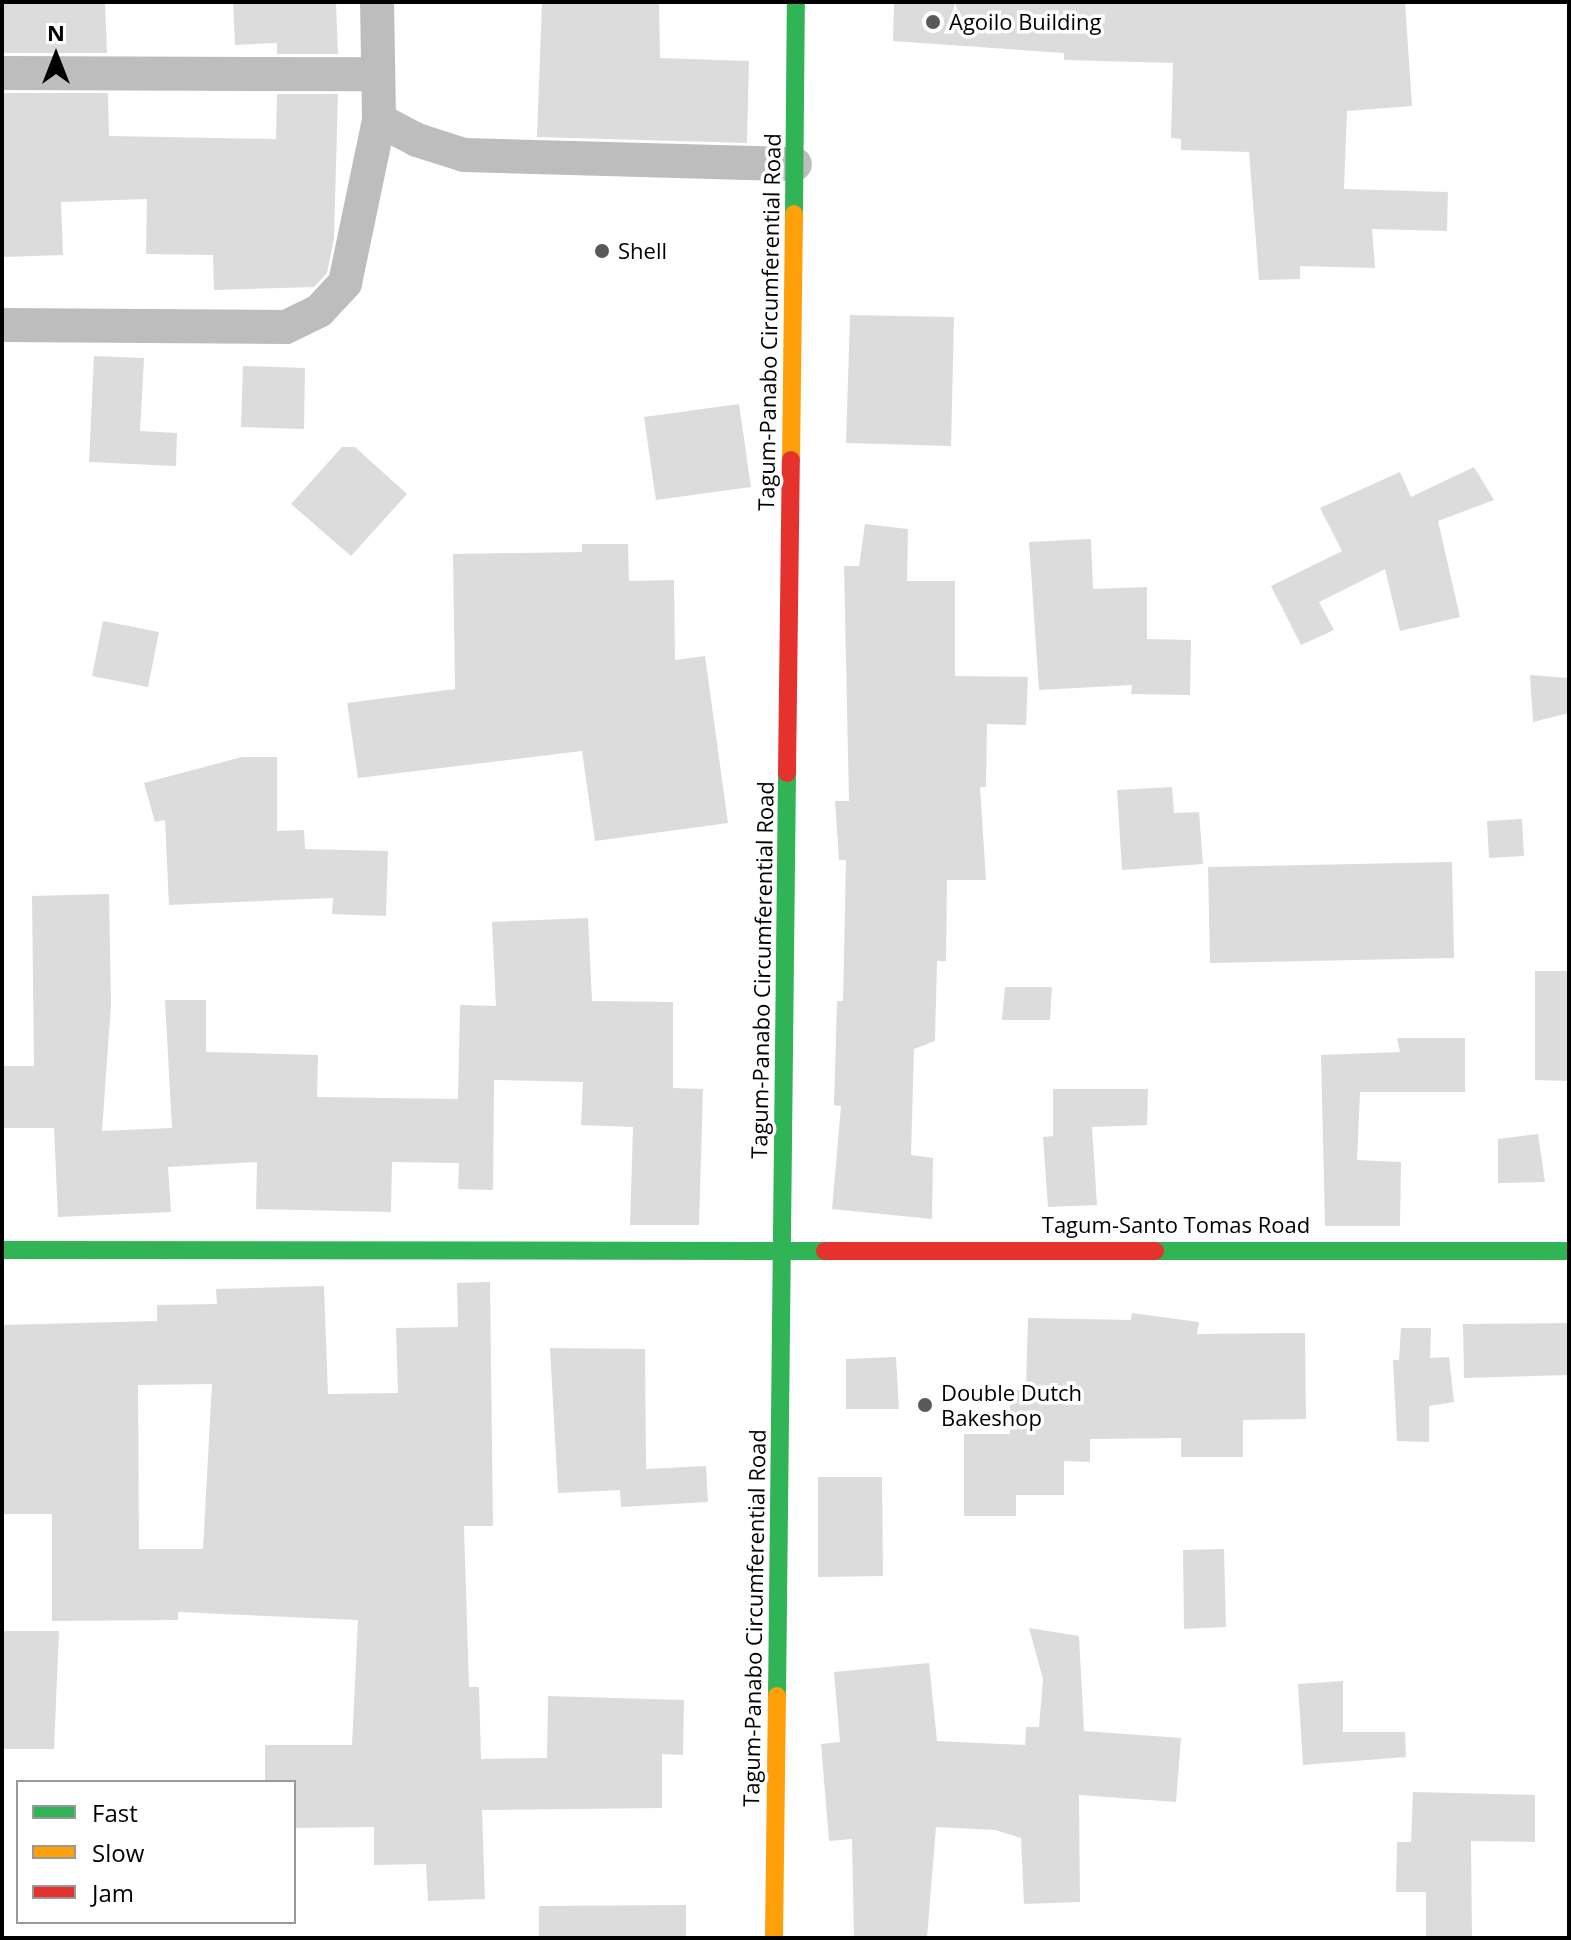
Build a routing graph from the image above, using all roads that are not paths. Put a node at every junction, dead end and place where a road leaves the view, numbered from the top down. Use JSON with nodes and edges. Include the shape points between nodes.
{"nodes":[{"id":1,"x":377,"y":2,"type":"edge"},
{"id":2,"x":796,"y":2,"type":"edge"},
{"id":3,"x":2,"y":73,"type":"edge"},
{"id":4,"x":378,"y":74,"type":"junction"},
{"id":5,"x":379,"y":120,"type":"junction"},
{"id":6,"x":795,"y":164,"type":"junction"},
{"id":7,"x":2,"y":325,"type":"edge"},
{"id":8,"x":782,"y":1248,"type":"junction"},
{"id":9,"x":2,"y":1250,"type":"edge"},
{"id":10,"x":1569,"y":1251,"type":"edge"},
{"id":11,"x":774,"y":1938,"type":"edge"}],
"edges":[{"from":1,"to":4,"type":"street"},
{"from":2,"to":6,"type":"main road","name":"Tagum-Panabo Circumferential Road"},
{"from":3,"to":4,"type":"street"},
{"from":4,"to":5,"type":"street"},
{"from":5,"to":6,"type":"street","via":[[464,155]]},
{"from":5,"to":7,"type":"street","via":[[345,283],[319,311],[286,327]]},
{"from":6,"to":8,"type":"main road","name":"Tagum-Panabo Circumferential Road"},
{"from":8,"to":9,"type":"main road","name":"Tagum-Santo Tomas Road"},
{"from":8,"to":10,"type":"main road","name":"Tagum-Santo Tomas Road"},
{"from":8,"to":11,"type":"main road","name":"Tagum-Panabo Circumferential Road"}]}
